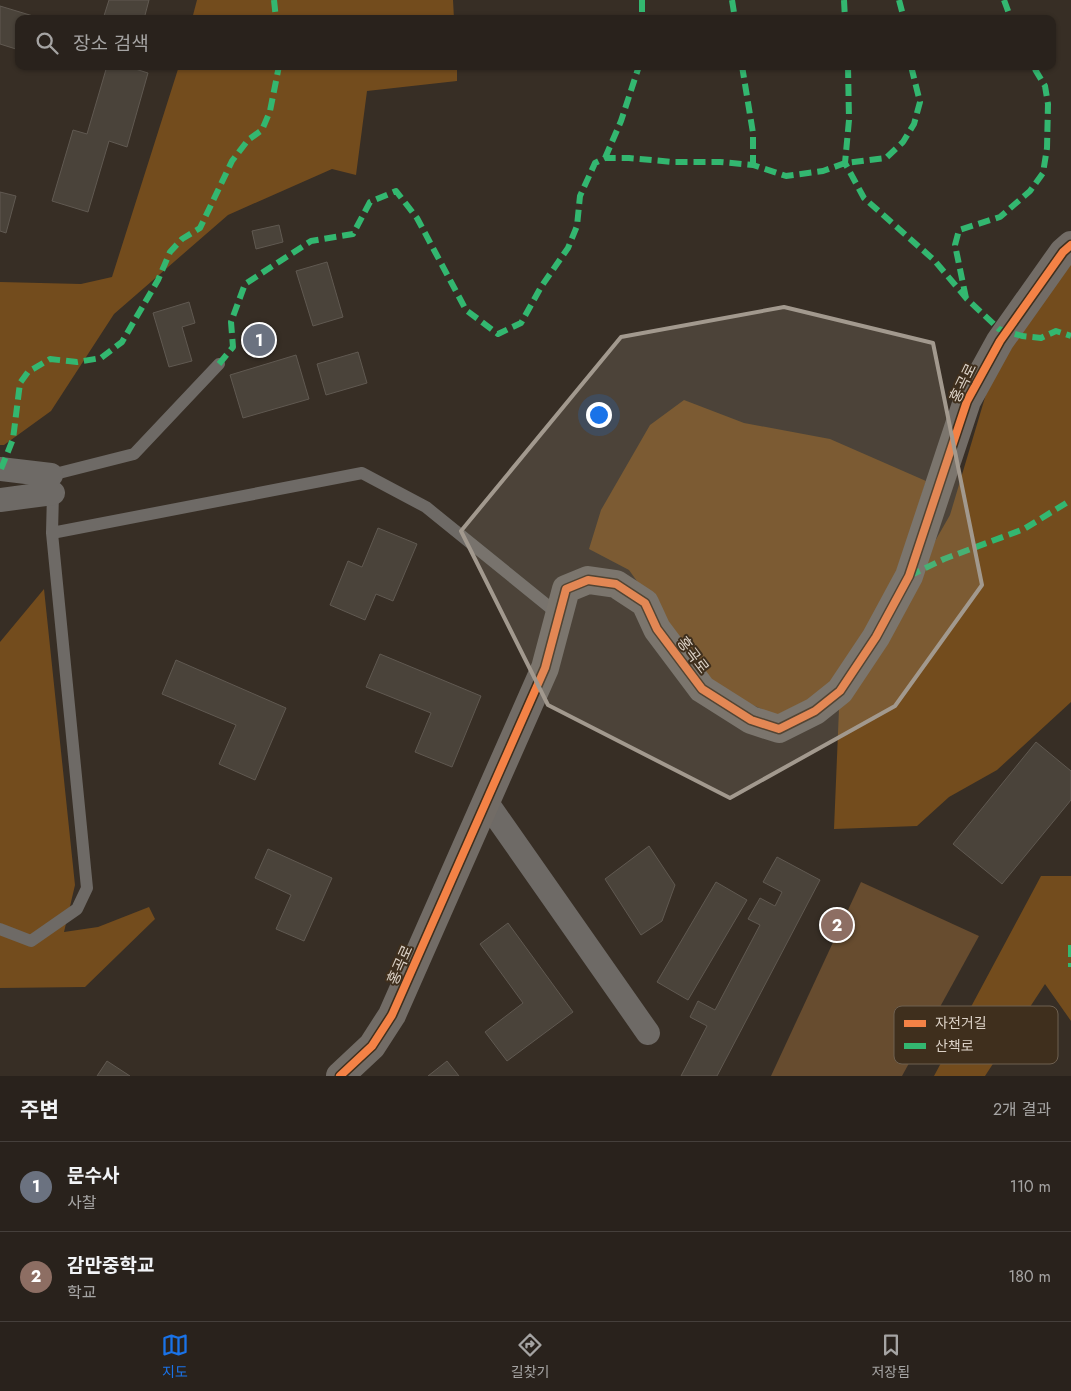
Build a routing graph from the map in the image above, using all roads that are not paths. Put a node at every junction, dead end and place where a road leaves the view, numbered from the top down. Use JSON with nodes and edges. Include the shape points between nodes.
{"nodes":[{"id":1,"x":1071,"y":245,"type":"edge"},
{"id":2,"x":219,"y":364,"type":"dead end"},
{"id":3,"x":0,"y":469,"type":"edge"},
{"id":4,"x":52,"y":484,"type":"junction"},
{"id":5,"x":0,"y":500,"type":"edge"},
{"id":6,"x":52,"y":533,"type":"junction"},
{"id":7,"x":558,"y":614,"type":"junction"},
{"id":8,"x":487,"y":803,"type":"junction"},
{"id":9,"x":0,"y":930,"type":"edge"},
{"id":10,"x":648,"y":1033,"type":"dead end"},
{"id":11,"x":340,"y":1076,"type":"edge"}],
"edges":[{"from":1,"to":7,"type":"street","name":"홍곡로","via":[[1000,341],[967,401],[908,576],[876,637],[840,692],[815,711],[779,729],[751,720],[702,689],[657,629],[645,603],[616,584],[588,580],[566,589]]},
{"from":2,"to":4,"type":"lane","via":[[134,454]]},
{"from":3,"to":4,"type":"street"},
{"from":4,"to":5,"type":"street"},
{"from":4,"to":6,"type":"lane"},
{"from":6,"to":7,"type":"lane","via":[[362,473],[426,507]]},
{"from":6,"to":9,"type":"lane","via":[[87,888],[77,909],[31,941]]},
{"from":7,"to":8,"type":"street","name":"홍곡로","via":[[545,668]]},
{"from":8,"to":10,"type":"street"},
{"from":8,"to":11,"type":"street","name":"홍곡로","via":[[392,1015],[372,1046]]}]}
